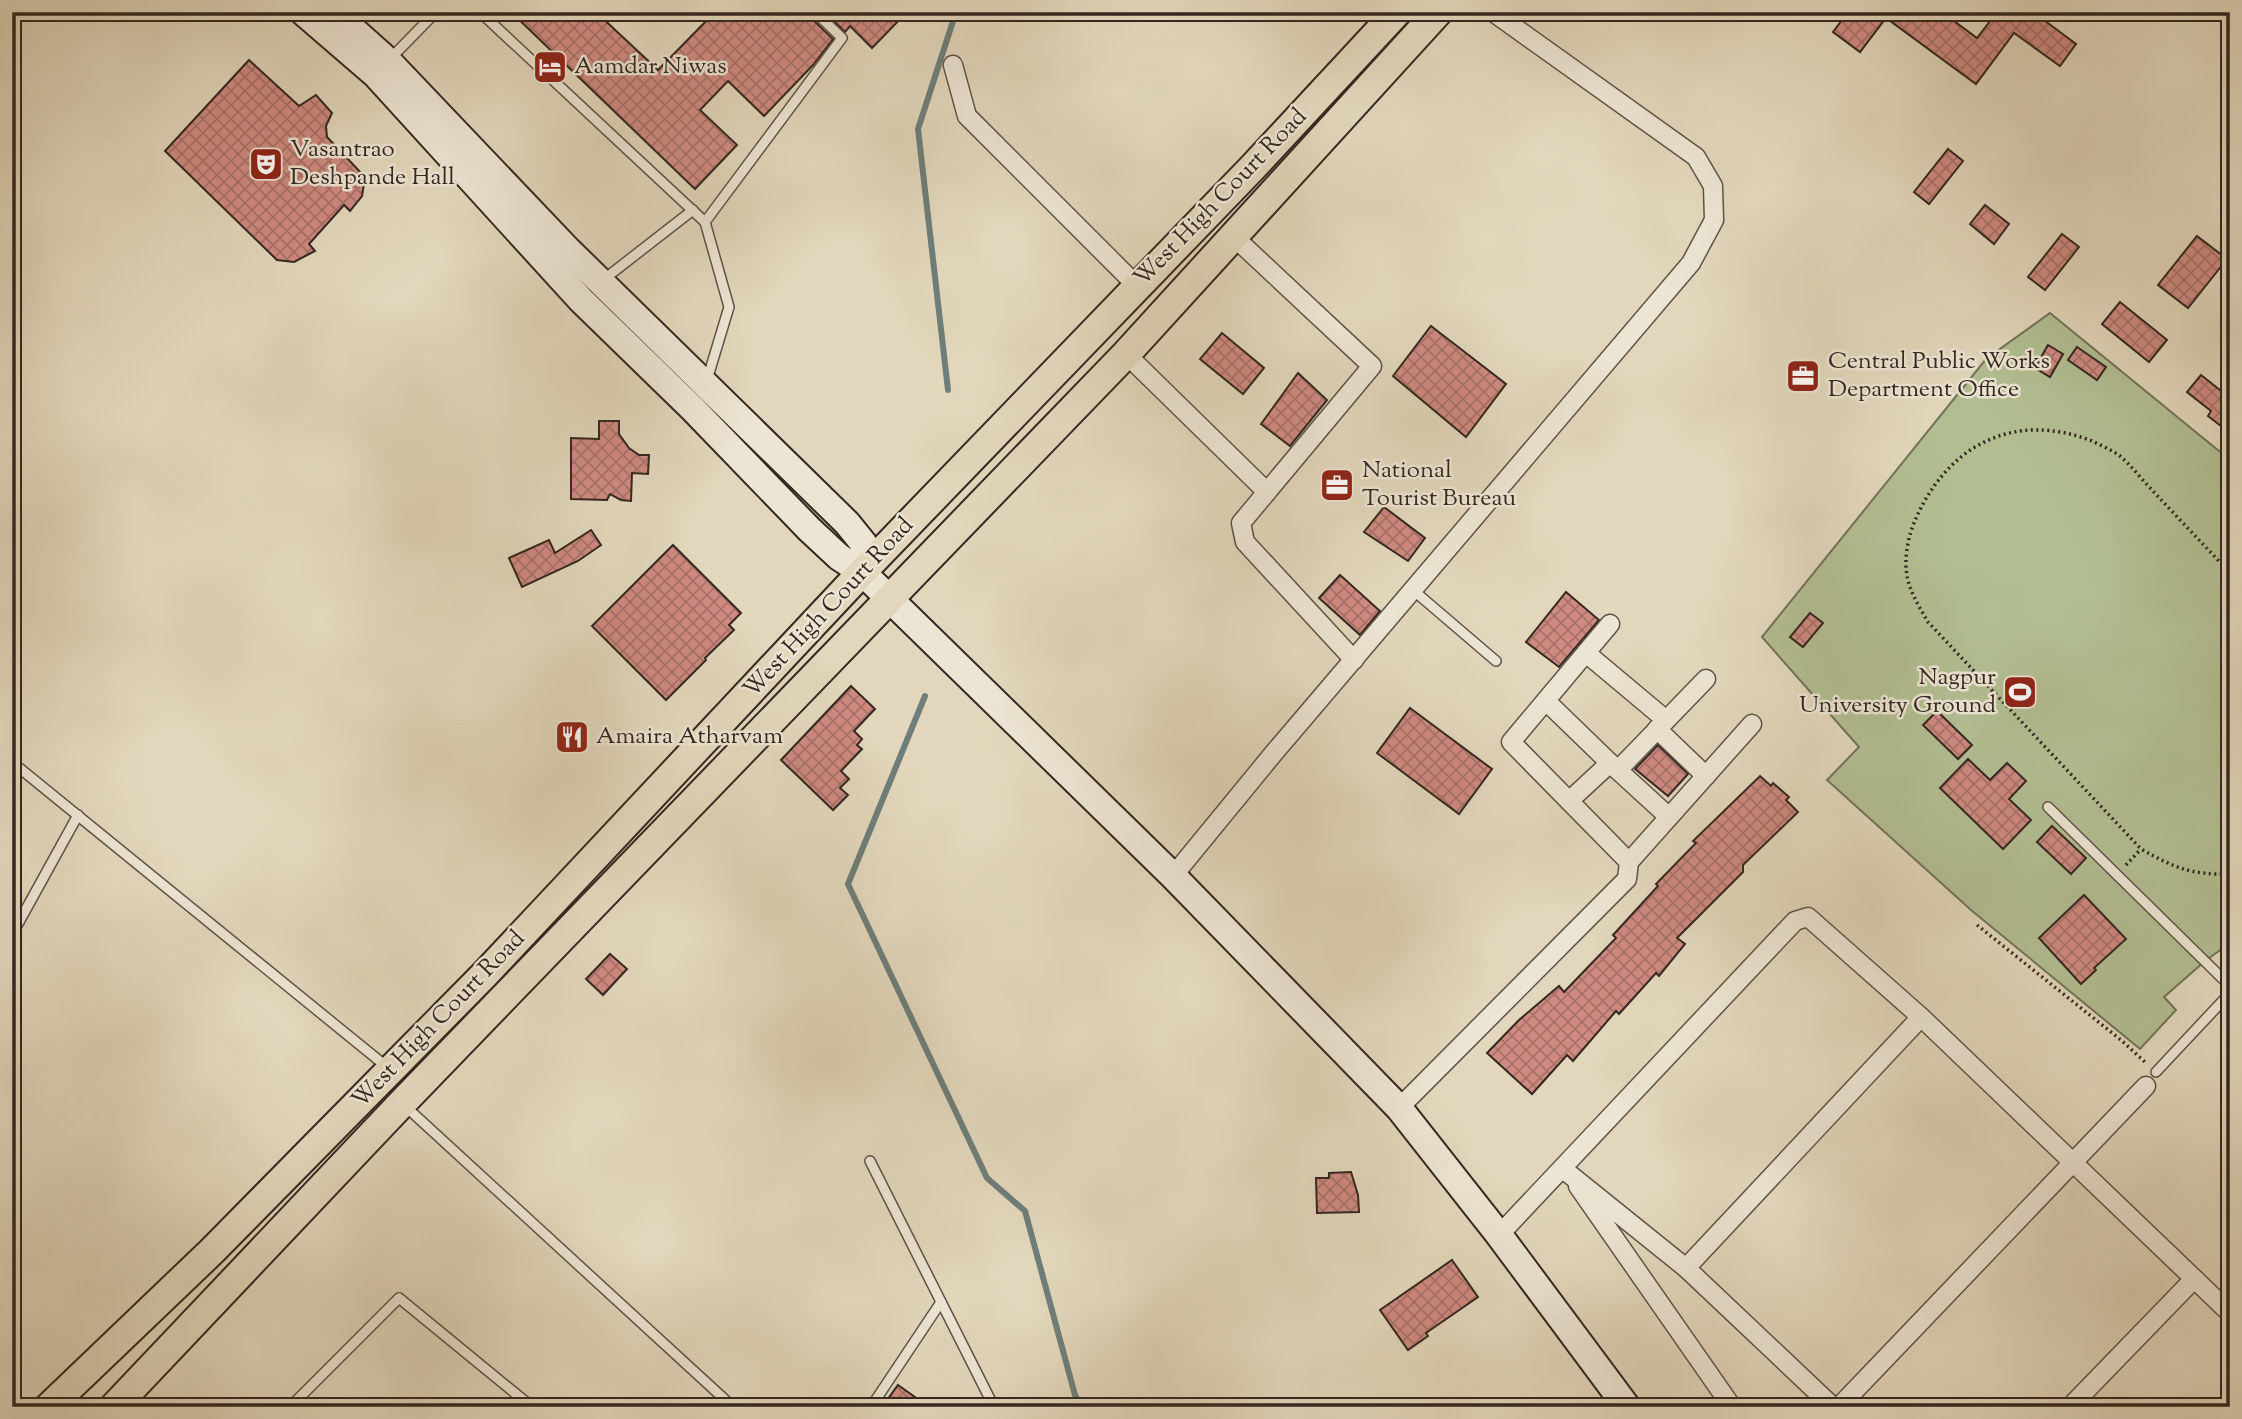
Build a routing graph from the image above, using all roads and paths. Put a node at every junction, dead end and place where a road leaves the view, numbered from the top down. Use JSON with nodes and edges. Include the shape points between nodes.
{"nodes":[{"id":1,"x":303,"y":12,"type":"edge"},
{"id":2,"x":333,"y":12,"type":"edge"},
{"id":3,"x":436,"y":12,"type":"edge"},
{"id":4,"x":480,"y":12,"type":"edge"},
{"id":5,"x":815,"y":12,"type":"edge"},
{"id":6,"x":1396,"y":12,"type":"edge"},
{"id":7,"x":1438,"y":12,"type":"edge"},
{"id":8,"x":1493,"y":12,"type":"edge"},
{"id":9,"x":953,"y":65,"type":"dead end"},
{"id":10,"x":382,"y":68,"type":"junction"},
{"id":11,"x":693,"y":210,"type":"junction"},
{"id":12,"x":705,"y":222,"type":"junction"},
{"id":13,"x":1233,"y":236,"type":"junction"},
{"id":14,"x":601,"y":282,"type":"junction"},
{"id":15,"x":1137,"y":286,"type":"junction"},
{"id":16,"x":1126,"y":354,"type":"junction"},
{"id":17,"x":705,"y":385,"type":"junction"},
{"id":18,"x":1268,"y":492,"type":"junction"},
{"id":19,"x":862,"y":572,"type":"junction"},
{"id":20,"x":2230,"y":573,"type":"edge"},
{"id":21,"x":1413,"y":590,"type":"junction"},
{"id":22,"x":889,"y":600,"type":"junction"},
{"id":23,"x":1610,"y":624,"type":"dead end"},
{"id":24,"x":1586,"y":653,"type":"junction"},
{"id":25,"x":1354,"y":660,"type":"junction"},
{"id":26,"x":1496,"y":662,"type":"dead end"},
{"id":27,"x":1706,"y":679,"type":"dead end"},
{"id":28,"x":1546,"y":701,"type":"junction"},
{"id":29,"x":1752,"y":724,"type":"dead end"},
{"id":30,"x":1662,"y":725,"type":"junction"},
{"id":31,"x":12,"y":762,"type":"edge"},
{"id":32,"x":1614,"y":767,"type":"junction"},
{"id":33,"x":1706,"y":776,"type":"junction"},
{"id":34,"x":1569,"y":801,"type":"junction"},
{"id":35,"x":2048,"y":807,"type":"dead end"},
{"id":36,"x":78,"y":815,"type":"junction"},
{"id":37,"x":1669,"y":817,"type":"junction"},
{"id":38,"x":2141,"y":849,"type":"junction"},
{"id":39,"x":1629,"y":862,"type":"junction"},
{"id":40,"x":2117,"y":874,"type":"junction"},
{"id":41,"x":2230,"y":874,"type":"edge"},
{"id":42,"x":1174,"y":876,"type":"junction"},
{"id":43,"x":1977,"y":925,"type":"dead end"},
{"id":44,"x":12,"y":930,"type":"edge"},
{"id":45,"x":2230,"y":986,"type":"edge"},
{"id":46,"x":2230,"y":992,"type":"edge"},
{"id":47,"x":1921,"y":1017,"type":"junction"},
{"id":48,"x":391,"y":1070,"type":"junction"},
{"id":49,"x":2151,"y":1079,"type":"junction"},
{"id":50,"x":402,"y":1103,"type":"junction"},
{"id":51,"x":1399,"y":1108,"type":"junction"},
{"id":52,"x":870,"y":1161,"type":"dead end"},
{"id":53,"x":2071,"y":1163,"type":"junction"},
{"id":54,"x":1568,"y":1173,"type":"junction"},
{"id":55,"x":1499,"y":1235,"type":"junction"},
{"id":56,"x":1686,"y":1268,"type":"junction"},
{"id":57,"x":2193,"y":1279,"type":"junction"},
{"id":58,"x":941,"y":1302,"type":"junction"},
{"id":59,"x":2230,"y":1314,"type":"edge"},
{"id":60,"x":49,"y":1407,"type":"edge"},
{"id":61,"x":114,"y":1407,"type":"edge"},
{"id":62,"x":290,"y":1407,"type":"edge"},
{"id":63,"x":532,"y":1407,"type":"edge"},
{"id":64,"x":733,"y":1407,"type":"edge"},
{"id":65,"x":871,"y":1407,"type":"edge"},
{"id":66,"x":994,"y":1407,"type":"edge"},
{"id":67,"x":1627,"y":1407,"type":"edge"},
{"id":68,"x":1732,"y":1407,"type":"edge"},
{"id":69,"x":1833,"y":1407,"type":"edge"},
{"id":70,"x":1839,"y":1407,"type":"edge"},
{"id":71,"x":2070,"y":1407,"type":"edge"}],
"edges":[{"from":1,"to":10,"type":"main road"},
{"from":2,"to":10,"type":"main road"},
{"from":3,"to":10,"type":"lane"},
{"from":4,"to":11,"type":"lane"},
{"from":5,"to":12,"type":"lane","via":[[842,38]]},
{"from":6,"to":15,"type":"main road","name":"West High Court Road"},
{"from":7,"to":13,"type":"main road","name":"West High Court Road"},
{"from":8,"to":21,"type":"street","via":[[1696,157],[1713,186],[1714,220],[1691,263]]},
{"from":9,"to":15,"type":"street","via":[[967,116]]},
{"from":10,"to":14,"type":"main road"},
{"from":10,"to":19,"type":"main road","via":[[581,300],[809,529]]},
{"from":11,"to":12,"type":"lane"},
{"from":11,"to":14,"type":"lane"},
{"from":12,"to":17,"type":"lane","via":[[729,307]]},
{"from":13,"to":16,"type":"main road","name":"West High Court Road"},
{"from":13,"to":18,"type":"street","via":[[1372,366]]},
{"from":14,"to":17,"type":"main road"},
{"from":15,"to":19,"type":"main road","name":"West High Court Road"},
{"from":16,"to":18,"type":"street"},
{"from":16,"to":22,"type":"main road","name":"West High Court Road"},
{"from":17,"to":19,"type":"main road","via":[[847,523],[864,544]]},
{"from":18,"to":25,"type":"street","via":[[1241,523],[1245,542]]},
{"from":19,"to":22,"type":"main road"},
{"from":19,"to":48,"type":"main road","name":"West High Court Road"},
{"from":20,"to":38,"type":"path","via":[[2119,455],[2066,433],[2032,430],[1977,444],[1938,477],[1914,523],[1908,543],[1908,582],[1928,622]]},
{"from":21,"to":25,"type":"street"},
{"from":21,"to":26,"type":"lane"},
{"from":22,"to":42,"type":"main road"},
{"from":22,"to":50,"type":"main road","name":"West High Court Road"},
{"from":23,"to":24,"type":"street"},
{"from":24,"to":28,"type":"street"},
{"from":24,"to":30,"type":"street"},
{"from":25,"to":42,"type":"street"},
{"from":27,"to":30,"type":"street"},
{"from":28,"to":32,"type":"street"},
{"from":28,"to":34,"type":"street","via":[[1511,742]]},
{"from":29,"to":33,"type":"street"},
{"from":30,"to":32,"type":"street"},
{"from":30,"to":33,"type":"street"},
{"from":31,"to":36,"type":"lane"},
{"from":32,"to":34,"type":"street"},
{"from":32,"to":37,"type":"street"},
{"from":33,"to":37,"type":"street"},
{"from":34,"to":39,"type":"street"},
{"from":35,"to":40,"type":"lane"},
{"from":36,"to":44,"type":"lane"},
{"from":36,"to":48,"type":"lane"},
{"from":37,"to":39,"type":"street"},
{"from":38,"to":40,"type":"path"},
{"from":38,"to":41,"type":"path","via":[[2172,866],[2202,874]]},
{"from":39,"to":51,"type":"street","via":[[1627,878]]},
{"from":40,"to":45,"type":"lane"},
{"from":42,"to":51,"type":"main road"},
{"from":43,"to":49,"type":"path","via":[[2121,1040]]},
{"from":46,"to":49,"type":"lane"},
{"from":47,"to":53,"type":"street"},
{"from":47,"to":54,"type":"street","via":[[1808,918],[1795,921]]},
{"from":47,"to":56,"type":"street"},
{"from":48,"to":60,"type":"main road","name":"West High Court Road"},
{"from":49,"to":53,"type":"street"},
{"from":50,"to":61,"type":"main road","name":"West High Court Road"},
{"from":50,"to":64,"type":"lane"},
{"from":51,"to":55,"type":"main road"},
{"from":52,"to":58,"type":"lane"},
{"from":53,"to":57,"type":"street"},
{"from":53,"to":70,"type":"street"},
{"from":54,"to":55,"type":"street"},
{"from":54,"to":56,"type":"street"},
{"from":54,"to":68,"type":"street"},
{"from":55,"to":67,"type":"main road"},
{"from":56,"to":69,"type":"street"},
{"from":57,"to":59,"type":"street"},
{"from":57,"to":71,"type":"street"},
{"from":58,"to":65,"type":"lane"},
{"from":58,"to":66,"type":"lane"},
{"from":62,"to":63,"type":"lane","via":[[399,1298]]}]}
